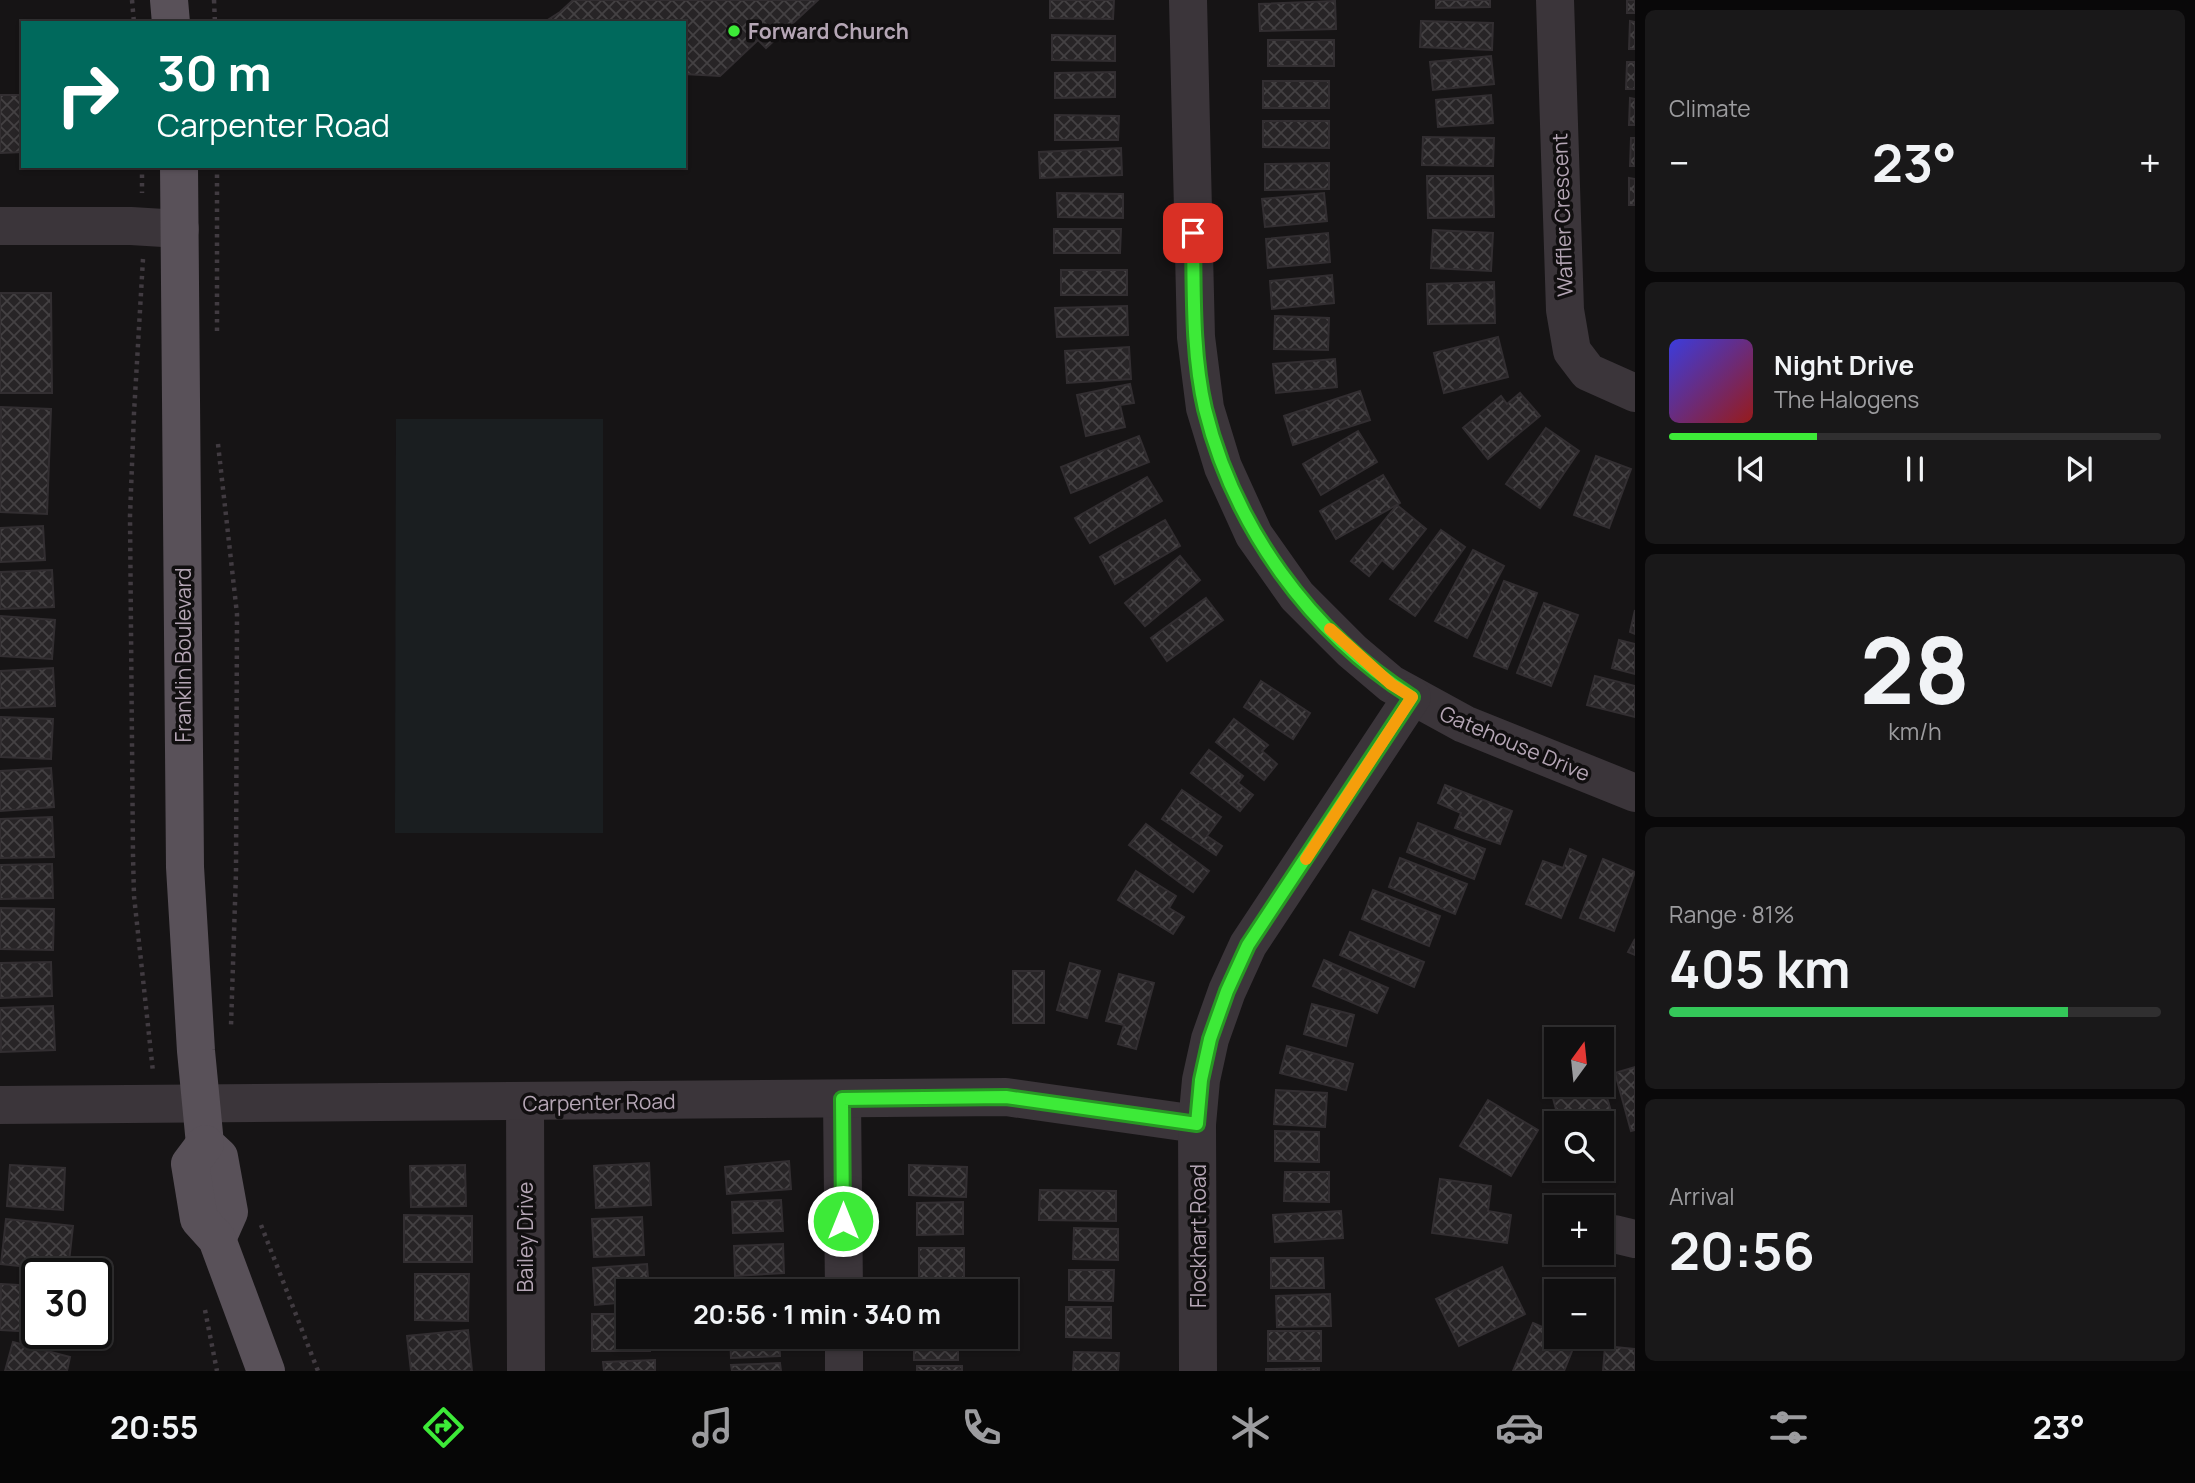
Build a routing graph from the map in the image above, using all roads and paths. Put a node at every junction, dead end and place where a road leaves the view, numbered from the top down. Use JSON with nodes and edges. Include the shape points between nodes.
{"nodes":[{"id":1,"x":132,"y":0,"type":"edge"},
{"id":2,"x":169,"y":0,"type":"edge"},
{"id":3,"x":214,"y":0,"type":"edge"},
{"id":4,"x":1188,"y":0,"type":"edge"},
{"id":5,"x":1555,"y":0,"type":"edge"},
{"id":6,"x":134,"y":21,"type":"edge"},
{"id":7,"x":171,"y":21,"type":"edge"},
{"id":8,"x":215,"y":21,"type":"edge"},
{"id":9,"x":142,"y":168,"type":"edge"},
{"id":10,"x":179,"y":168,"type":"edge"},
{"id":11,"x":217,"y":168,"type":"edge"},
{"id":12,"x":142,"y":203,"type":"dead end"},
{"id":13,"x":0,"y":226,"type":"edge"},
{"id":14,"x":180,"y":229,"type":"junction"},
{"id":15,"x":143,"y":248,"type":"dead end"},
{"id":16,"x":217,"y":346,"type":"dead end"},
{"id":17,"x":1635,"y":393,"type":"edge"},
{"id":18,"x":217,"y":436,"type":"dead end"},
{"id":19,"x":1412,"y":697,"type":"junction"},
{"id":20,"x":1635,"y":793,"type":"edge"},
{"id":21,"x":230,"y":1039,"type":"dead end"},
{"id":22,"x":153,"y":1075,"type":"dead end"},
{"id":23,"x":842,"y":1099,"type":"junction"},
{"id":24,"x":524,"y":1102,"type":"junction"},
{"id":25,"x":201,"y":1104,"type":"junction"},
{"id":26,"x":0,"y":1105,"type":"edge"},
{"id":27,"x":1197,"y":1124,"type":"junction"},
{"id":28,"x":258,"y":1216,"type":"dead end"},
{"id":29,"x":844,"y":1279,"type":"edge"},
{"id":30,"x":844,"y":1349,"type":"edge"},
{"id":31,"x":266,"y":1371,"type":"edge"},
{"id":32,"x":318,"y":1371,"type":"edge"},
{"id":33,"x":526,"y":1371,"type":"edge"},
{"id":34,"x":844,"y":1371,"type":"edge"},
{"id":35,"x":1198,"y":1371,"type":"edge"}],
"edges":[{"from":1,"to":6,"type":"path"},
{"from":2,"to":7,"type":"main road"},
{"from":3,"to":8,"type":"path"},
{"from":4,"to":19,"type":"street","name":"Gatehouse Drive","via":[[1196,337],[1205,408],[1223,467],[1254,535],[1297,596],[1352,651]]},
{"from":5,"to":17,"type":"street","name":"Waffler Crescent","via":[[1565,310],[1572,351],[1588,372]]},
{"from":9,"to":12,"type":"path"},
{"from":10,"to":14,"type":"main road","name":"Franklin Boulevard"},
{"from":11,"to":16,"type":"path"},
{"from":13,"to":14,"type":"street"},
{"from":14,"to":25,"type":"main road","name":"Franklin Boulevard","via":[[185,867]]},
{"from":15,"to":22,"type":"path","via":[[130,516],[132,856]]},
{"from":18,"to":21,"type":"path","via":[[237,614]]},
{"from":19,"to":20,"type":"street","name":"Gatehouse Drive","via":[[1464,724]]},
{"from":19,"to":27,"type":"street","name":"Flockhart Road","via":[[1248,945],[1210,1039]]},
{"from":23,"to":24,"type":"street","name":"Carpenter Road"},
{"from":23,"to":27,"type":"street","name":"Carpenter Road","via":[[1006,1097]]},
{"from":23,"to":29,"type":"street"},
{"from":24,"to":25,"type":"street","name":"Carpenter Road"},
{"from":24,"to":33,"type":"street","name":"Bailey Drive"},
{"from":25,"to":26,"type":"street","name":"Carpenter Road"},
{"from":25,"to":31,"type":"main road","name":"Franklin Boulevard","via":[[205,1144],[219,1157],[229,1212],[218,1239]]},
{"from":27,"to":35,"type":"street","name":"Flockhart Road"},
{"from":28,"to":32,"type":"path"},
{"from":30,"to":34,"type":"street"}]}
